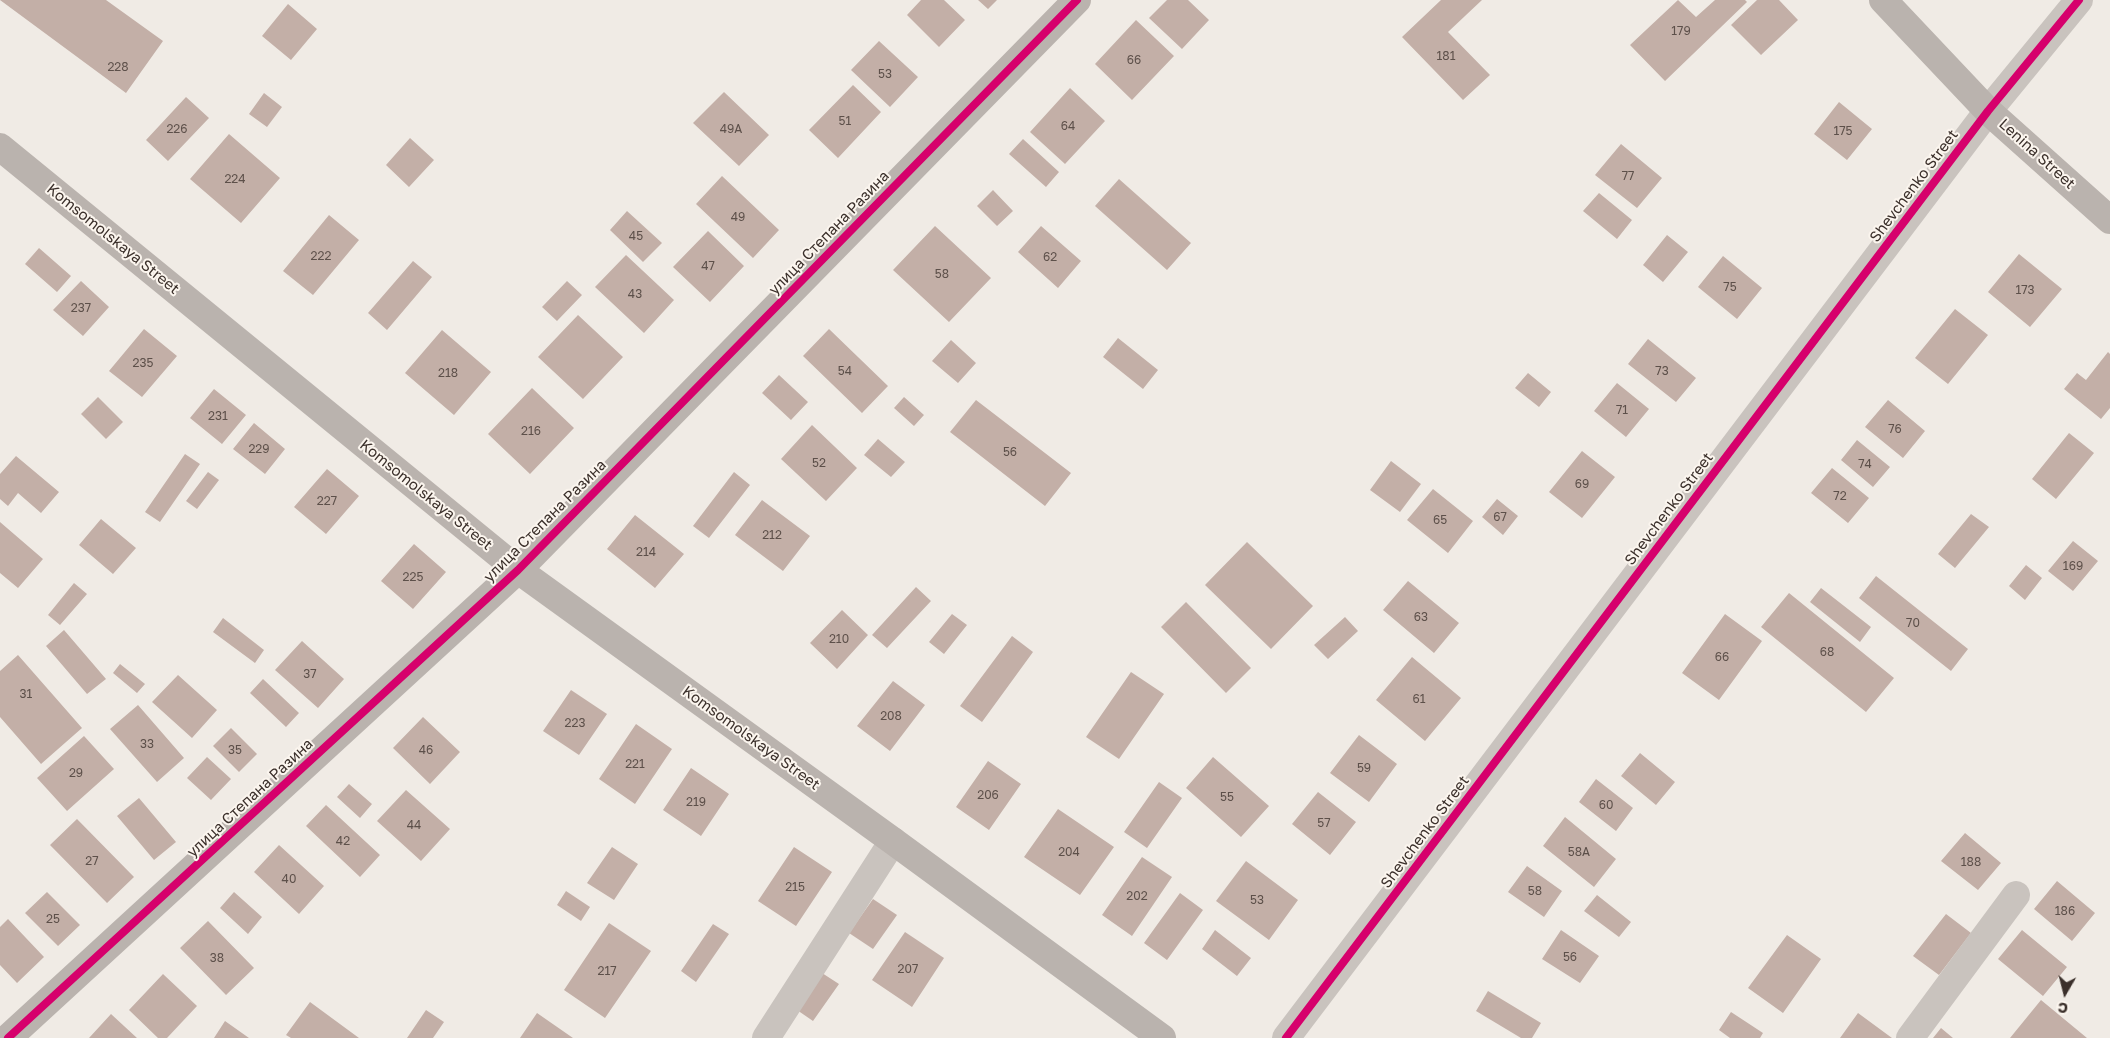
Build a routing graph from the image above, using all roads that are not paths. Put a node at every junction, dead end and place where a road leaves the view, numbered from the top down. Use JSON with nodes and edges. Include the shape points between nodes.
{"nodes":[{"id":1,"x":1077,"y":0,"type":"edge"},
{"id":2,"x":1883,"y":0,"type":"edge"},
{"id":3,"x":2078,"y":0,"type":"edge"},
{"id":4,"x":1988,"y":111,"type":"junction"},
{"id":5,"x":0,"y":147,"type":"edge"},
{"id":6,"x":2110,"y":220,"type":"edge"},
{"id":7,"x":518,"y":570,"type":"junction"},
{"id":8,"x":893,"y":841,"type":"junction"},
{"id":9,"x":2016,"y":895,"type":"dead end"},
{"id":10,"x":8,"y":1038,"type":"edge"},
{"id":11,"x":766,"y":1038,"type":"edge"},
{"id":12,"x":1162,"y":1038,"type":"edge"},
{"id":13,"x":1286,"y":1038,"type":"edge"},
{"id":14,"x":1910,"y":1038,"type":"edge"}],
"edges":[{"from":1,"to":7,"type":"main road","name":"улица Степана Разина"},
{"from":2,"to":4,"type":"main road","name":"Lenina Street"},
{"from":3,"to":4,"type":"street","name":"Shevchenko Street"},
{"from":4,"to":6,"type":"main road","name":"Lenina Street"},
{"from":4,"to":13,"type":"street","name":"Shevchenko Street"},
{"from":5,"to":7,"type":"main road","name":"Komsomolskaya Street"},
{"from":7,"to":8,"type":"main road","name":"Komsomolskaya Street"},
{"from":7,"to":10,"type":"main road","name":"улица Степана Разина"},
{"from":8,"to":11,"type":"street"},
{"from":8,"to":12,"type":"main road","name":"Komsomolskaya Street"},
{"from":9,"to":14,"type":"street"}]}
